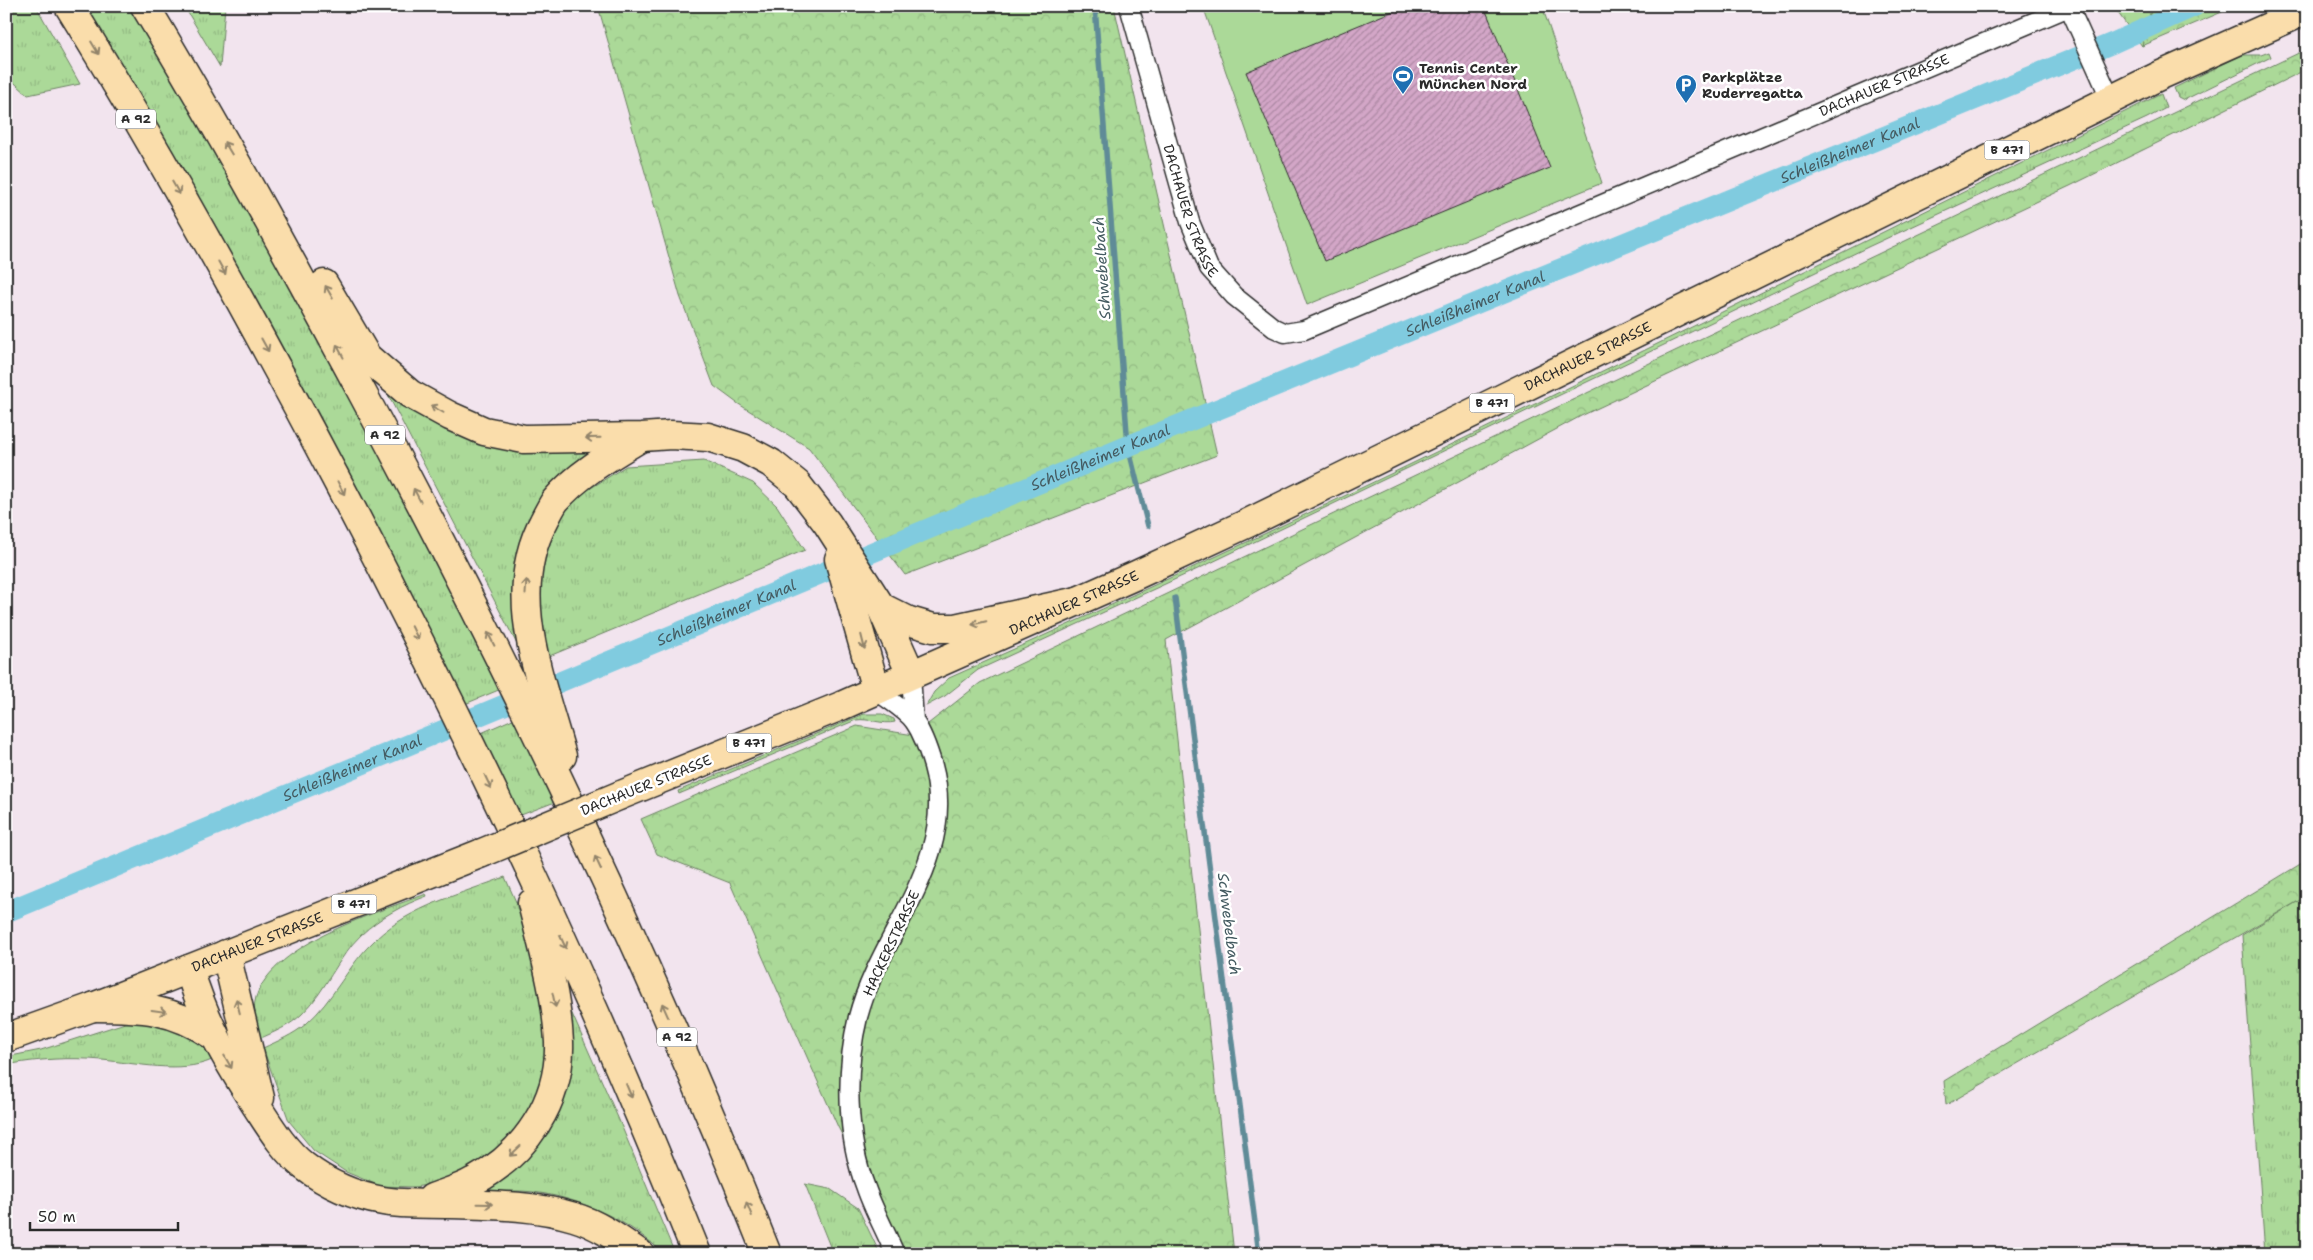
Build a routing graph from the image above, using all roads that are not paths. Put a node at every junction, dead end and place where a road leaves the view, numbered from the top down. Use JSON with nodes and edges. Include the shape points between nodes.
{"nodes":[{"id":1,"x":69,"y":6,"type":"edge"},
{"id":2,"x":145,"y":6,"type":"edge"},
{"id":3,"x":1129,"y":6,"type":"edge"},
{"id":4,"x":2307,"y":10,"type":"edge"},
{"id":5,"x":2111,"y":100,"type":"junction"},
{"id":6,"x":253,"y":190,"type":"junction"},
{"id":7,"x":642,"y":437,"type":"junction"},
{"id":8,"x":866,"y":596,"type":"junction"},
{"id":9,"x":1078,"y":600,"type":"junction"},
{"id":10,"x":911,"y":674,"type":"junction"},
{"id":11,"x":876,"y":690,"type":"junction"},
{"id":12,"x":537,"y":706,"type":"junction"},
{"id":13,"x":914,"y":721,"type":"junction"},
{"id":14,"x":520,"y":850,"type":"junction"},
{"id":15,"x":226,"y":954,"type":"junction"},
{"id":16,"x":189,"y":969,"type":"junction"},
{"id":17,"x":93,"y":1006,"type":"junction"},
{"id":18,"x":214,"y":1036,"type":"junction"},
{"id":19,"x":6,"y":1038,"type":"edge"},
{"id":20,"x":267,"y":1121,"type":"junction"},
{"id":21,"x":418,"y":1203,"type":"junction"},
{"id":22,"x":640,"y":1254,"type":"edge"},
{"id":23,"x":697,"y":1254,"type":"edge"},
{"id":24,"x":767,"y":1254,"type":"edge"},
{"id":25,"x":895,"y":1254,"type":"edge"}],
"edges":[{"from":1,"to":14,"type":"main road","number":"A 92","one_way":true,"via":[[271,357],[380,562]]},
{"from":6,"to":2,"type":"main road","number":"A 92","one_way":true},
{"from":3,"to":5,"type":"street","name":"DACHAUER STRASSE","via":[[1190,222],[1209,268],[1234,296],[1285,333],[1304,330],[2068,6]]},
{"from":4,"to":5,"type":"main road","name":"DACHAUER STRASSE","number":"B 471"},
{"from":5,"to":9,"type":"main road","name":"DACHAUER STRASSE","number":"B 471","via":[[1248,523]]},
{"from":7,"to":6,"type":"main road","one_way":true,"via":[[524,438],[484,430],[410,394],[367,357],[292,230]]},
{"from":12,"to":6,"type":"main road","number":"A 92","one_way":true,"via":[[513,683],[438,534]]},
{"from":7,"to":8,"type":"main road","via":[[671,434],[708,437],[742,448],[771,464],[797,484],[827,523]]},
{"from":12,"to":7,"type":"main road","one_way":true,"via":[[539,669],[525,601],[528,567],[536,535],[554,502],[578,478]]},
{"from":9,"to":8,"type":"main road","one_way":true,"via":[[955,628],[933,628],[909,621]]},
{"from":8,"to":10,"type":"main road"},
{"from":8,"to":11,"type":"main road","one_way":true},
{"from":9,"to":10,"type":"main road","name":"DACHAUER STRASSE","number":"B 471"},
{"from":10,"to":11,"type":"main road","name":"DACHAUER STRASSE","number":"B 471"},
{"from":10,"to":13,"type":"street","name":"HACKERSTRASSE"},
{"from":11,"to":13,"type":"street","name":"HACKERSTRASSE"},
{"from":11,"to":15,"type":"main road","name":"DACHAUER STRASSE","number":"B 471","bridge":true,"via":[[482,853]]},
{"from":24,"to":12,"type":"main road","number":"A 92","one_way":true,"via":[[679,1040],[579,823]]},
{"from":13,"to":25,"type":"street","name":"HACKERSTRASSE","via":[[931,756],[937,780],[940,806],[935,836],[913,899],[871,982],[858,1017],[850,1079],[850,1116],[855,1152],[866,1188]]},
{"from":14,"to":21,"type":"main road","one_way":true,"via":[[557,1014],[559,1044],[548,1100],[538,1123],[520,1147],[497,1167],[473,1182]]},
{"from":14,"to":23,"type":"main road","number":"A 92","one_way":true,"via":[[619,1068]]},
{"from":15,"to":16,"type":"main road","name":"DACHAUER STRASSE","number":"B 471"},
{"from":20,"to":15,"type":"main road","one_way":true},
{"from":16,"to":17,"type":"main road","name":"DACHAUER STRASSE","number":"B 471"},
{"from":16,"to":18,"type":"main road"},
{"from":17,"to":18,"type":"main road","one_way":true,"via":[[167,1012],[192,1021]]},
{"from":17,"to":19,"type":"main road","name":"DACHAUER STRASSE","number":"B 471"},
{"from":18,"to":20,"type":"main road","one_way":true},
{"from":20,"to":21,"type":"main road","via":[[282,1145],[303,1165],[326,1180],[354,1194],[383,1201]]},
{"from":21,"to":22,"type":"main road","one_way":true,"via":[[504,1205],[560,1213],[610,1233]]}]}
